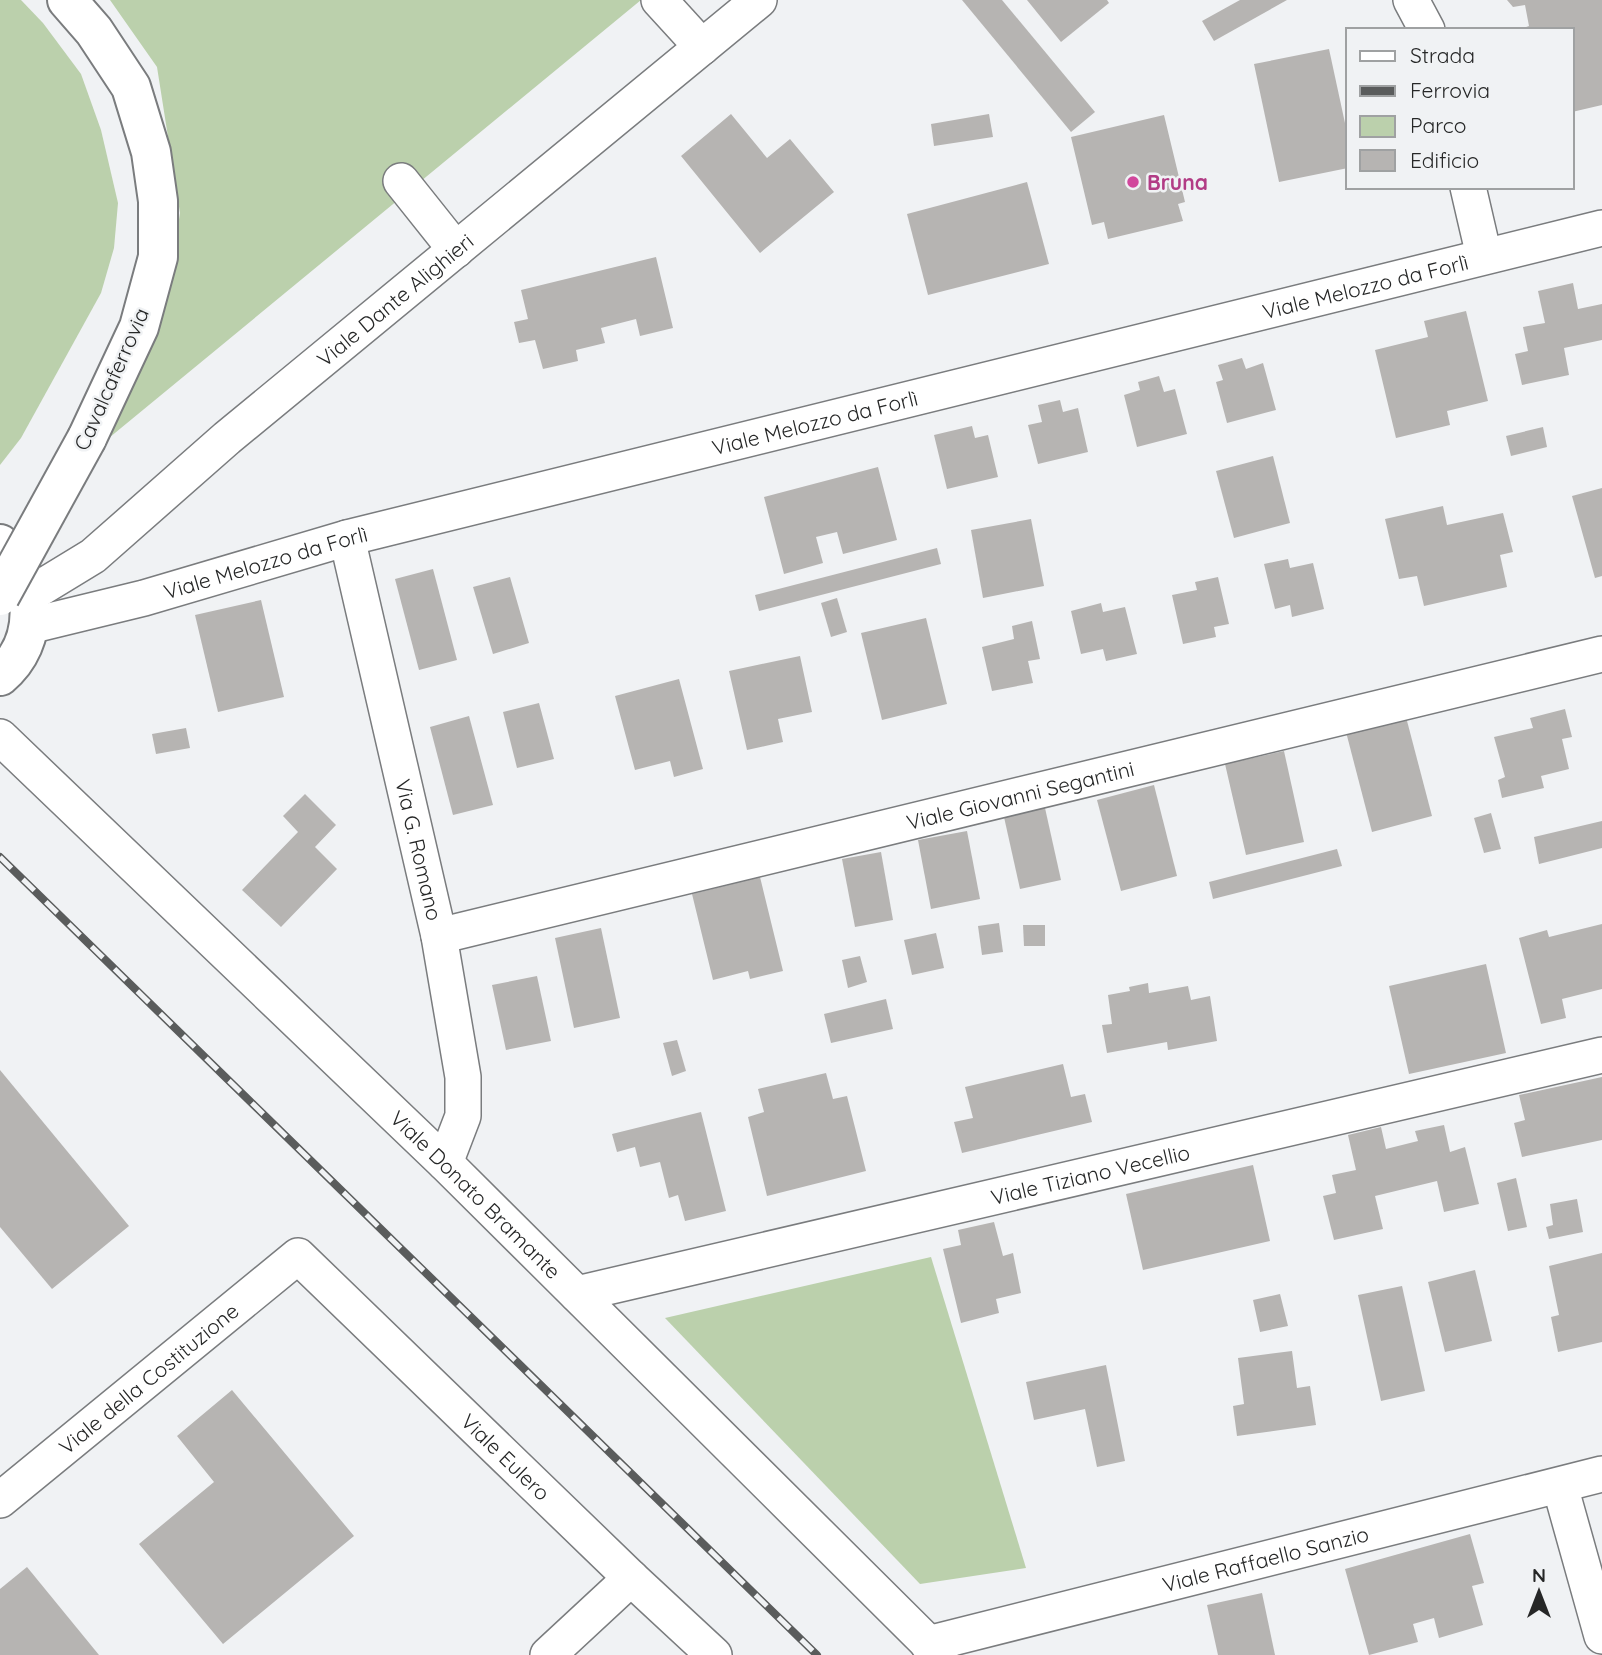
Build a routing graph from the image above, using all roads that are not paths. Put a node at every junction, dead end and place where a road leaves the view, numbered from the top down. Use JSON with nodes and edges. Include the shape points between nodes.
{"nodes":[{"id":1,"x":67,"y":0,"type":"edge"},
{"id":2,"x":659,"y":0,"type":"edge"},
{"id":3,"x":759,"y":0,"type":"edge"},
{"id":4,"x":1411,"y":0,"type":"edge"},
{"id":5,"x":1426,"y":28,"type":"edge"},
{"id":6,"x":702,"y":47,"type":"junction"},
{"id":7,"x":401,"y":181,"type":"dead end"},
{"id":8,"x":1468,"y":189,"type":"edge"},
{"id":9,"x":1602,"y":228,"type":"edge"},
{"id":10,"x":456,"y":250,"type":"junction"},
{"id":11,"x":1484,"y":256,"type":"junction"},
{"id":12,"x":347,"y":538,"type":"junction"},
{"id":13,"x":0,"y":544,"type":"edge"},
{"id":14,"x":19,"y":605,"type":"edge"},
{"id":15,"x":1602,"y":654,"type":"edge"},
{"id":16,"x":1,"y":682,"type":"edge"},
{"id":17,"x":2,"y":731,"type":"edge"},
{"id":18,"x":439,"y":936,"type":"junction"},
{"id":19,"x":1602,"y":1055,"type":"edge"},
{"id":20,"x":445,"y":1163,"type":"junction"},
{"id":21,"x":298,"y":1255,"type":"joint"},
{"id":22,"x":577,"y":1294,"type":"junction"},
{"id":23,"x":1602,"y":1475,"type":"edge"},
{"id":24,"x":1560,"y":1486,"type":"junction"},
{"id":25,"x":0,"y":1500,"type":"edge"},
{"id":26,"x":631,"y":1578,"type":"junction"},
{"id":27,"x":1602,"y":1636,"type":"edge"},
{"id":28,"x":934,"y":1650,"type":"edge"},
{"id":29,"x":548,"y":1655,"type":"edge"},
{"id":30,"x":714,"y":1655,"type":"edge"}],
"edges":[{"from":1,"to":14,"type":"street","name":"Cavalcaferrovia","bridge":true,"via":[[131,87],[151,152],[158,201],[158,257],[139,327]]},
{"from":2,"to":6,"type":"street"},
{"from":3,"to":6,"type":"street","name":"Viale Dante Alighieri"},
{"from":4,"to":5,"type":"street"},
{"from":6,"to":10,"type":"street","name":"Viale Dante Alighieri"},
{"from":7,"to":10,"type":"street"},
{"from":8,"to":11,"type":"street"},
{"from":9,"to":11,"type":"street","name":"Viale Melozzo da Forlì"},
{"from":10,"to":14,"type":"street","name":"Viale Dante Alighieri","via":[[227,438],[93,556]]},
{"from":11,"to":12,"type":"street","name":"Viale Melozzo da Forlì"},
{"from":12,"to":14,"type":"street","name":"Viale Melozzo da Forlì","via":[[144,597]]},
{"from":12,"to":18,"type":"street","name":"Via G. Romano"},
{"from":13,"to":14,"type":"street","via":[[20,568]]},
{"from":14,"to":16,"type":"street","name":"Cavalcaferrovia","via":[[20,652]]},
{"from":15,"to":18,"type":"street","name":"Viale Giovanni Segantini"},
{"from":17,"to":20,"type":"street","name":"Viale Donato Bramante"},
{"from":18,"to":20,"type":"street","name":"Via G. Romano","via":[[464,1098],[463,1116]]},
{"from":19,"to":22,"type":"street","name":"Viale Tiziano Vecellio"},
{"from":20,"to":22,"type":"street","name":"Viale Donato Bramante"},
{"from":21,"to":25,"type":"street","name":"Viale della Costituzione"},
{"from":21,"to":26,"type":"street","name":"Viale Eulero"},
{"from":22,"to":28,"type":"street","name":"Viale Donato Bramante"},
{"from":23,"to":24,"type":"street","name":"Viale Raffaello Sanzio"},
{"from":24,"to":27,"type":"street"},
{"from":24,"to":28,"type":"street","name":"Viale Raffaello Sanzio"},
{"from":26,"to":29,"type":"street"},
{"from":26,"to":30,"type":"street","name":"Viale Eulero"}]}
